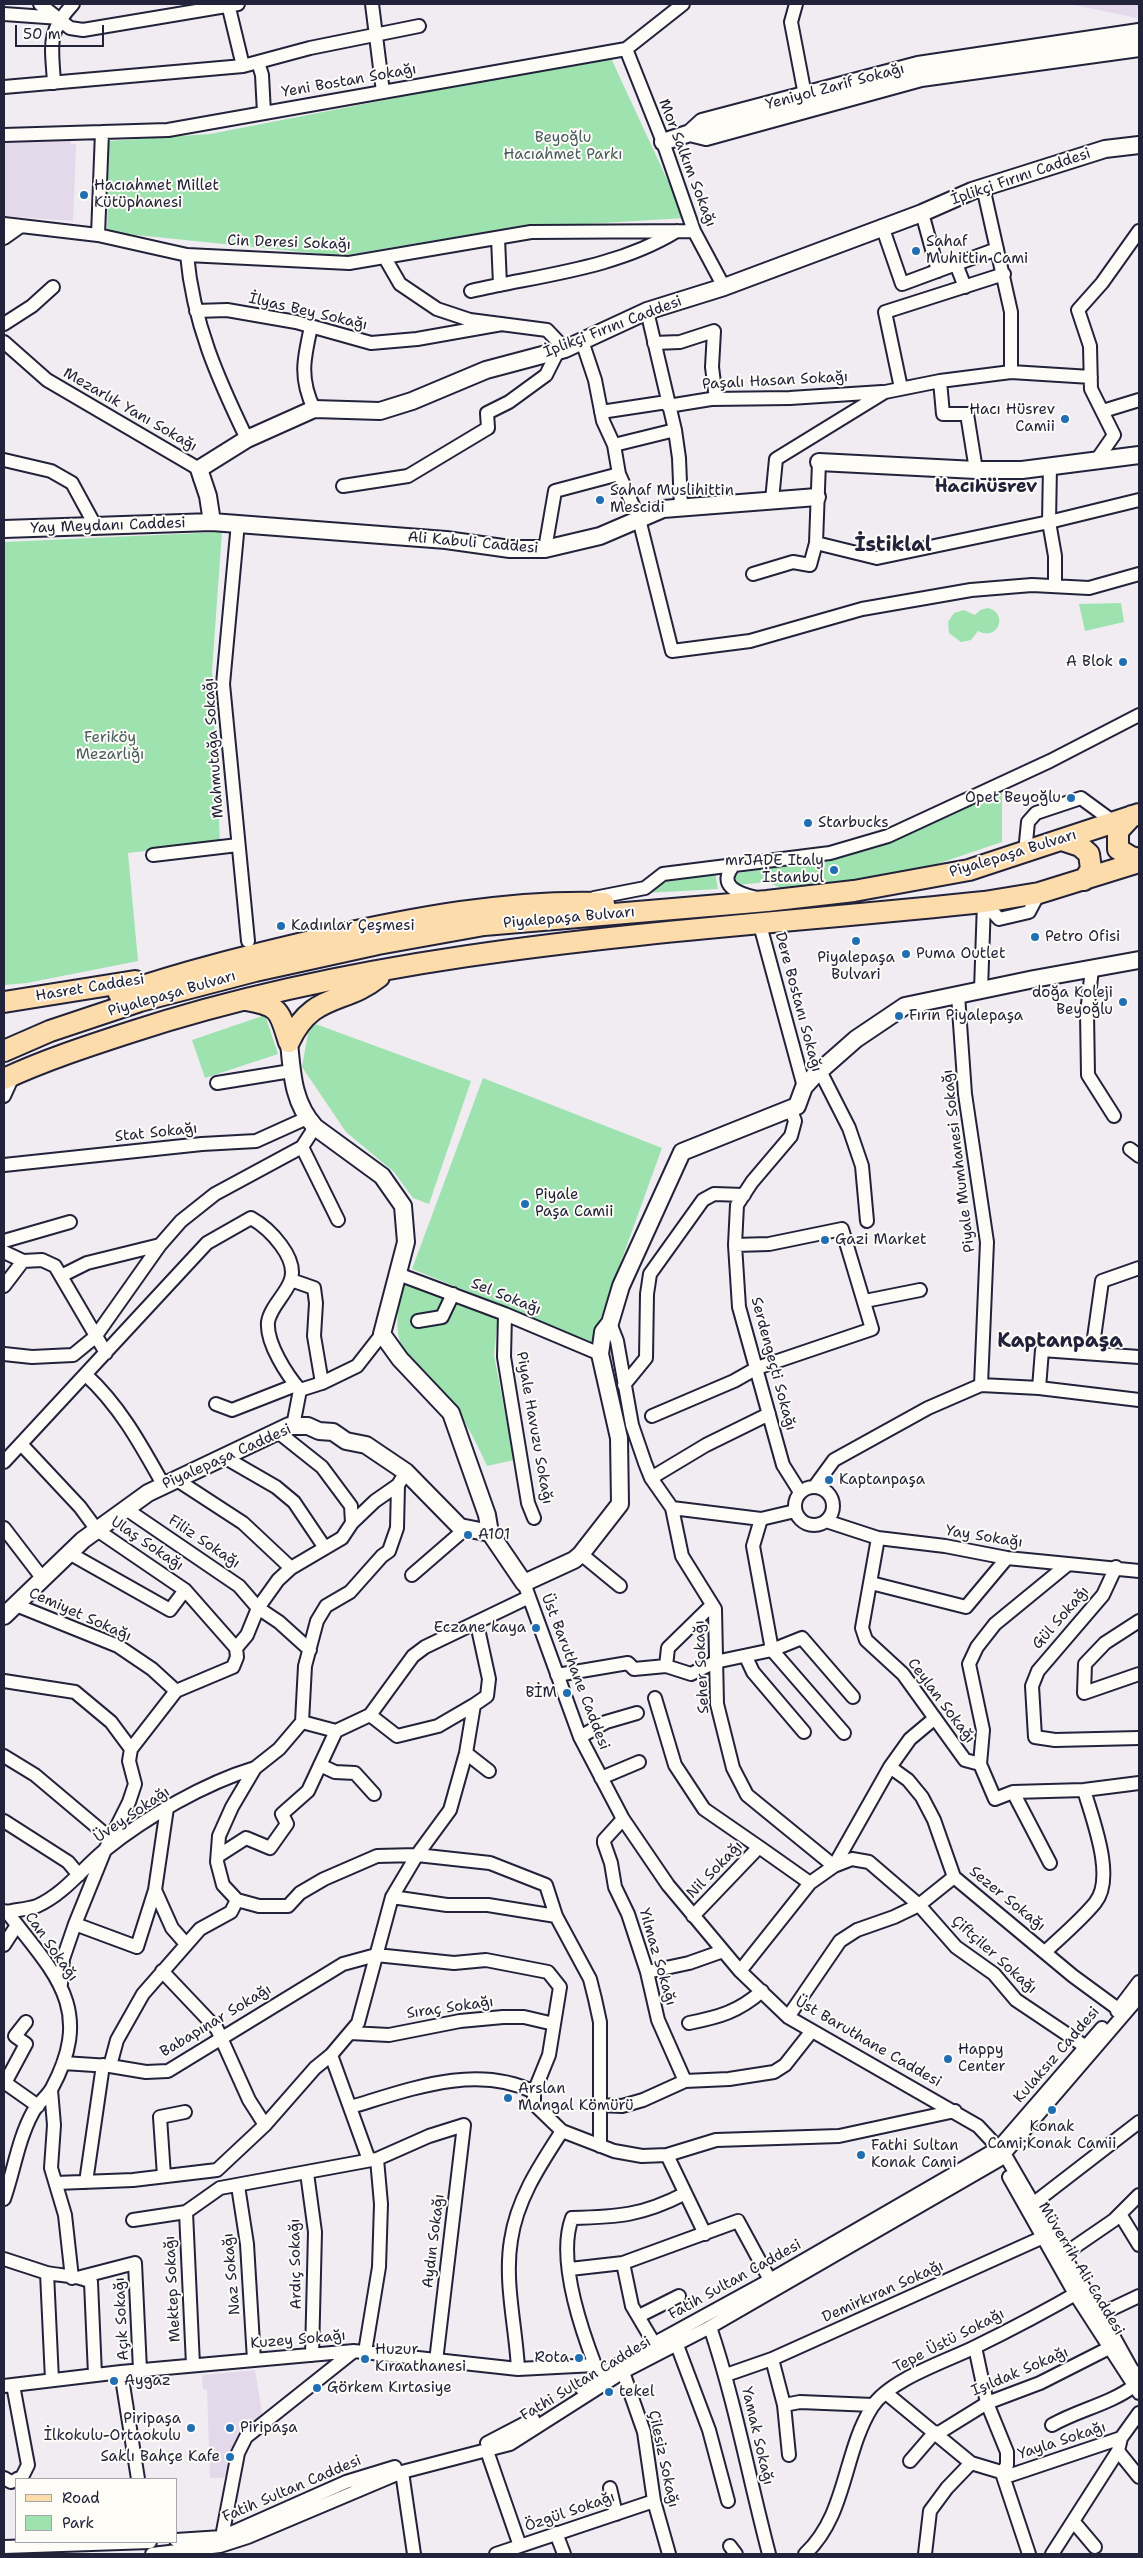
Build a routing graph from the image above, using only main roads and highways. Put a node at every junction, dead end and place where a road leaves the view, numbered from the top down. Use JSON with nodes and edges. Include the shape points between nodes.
{"nodes":[{"id":1,"x":1129,"y":818,"type":"edge"},
{"id":2,"x":1062,"y":840,"type":"junction"},
{"id":3,"x":1139,"y":861,"type":"edge"},
{"id":4,"x":1084,"y":880,"type":"junction"},
{"id":5,"x":674,"y":909,"type":"junction"},
{"id":6,"x":388,"y":969,"type":"junction"},
{"id":7,"x":177,"y":975,"type":"junction"},
{"id":8,"x":240,"y":999,"type":"junction"},
{"id":9,"x":4,"y":1002,"type":"edge"},
{"id":10,"x":4,"y":1042,"type":"edge"},
{"id":11,"x":4,"y":1051,"type":"edge"},
{"id":12,"x":9,"y":1076,"type":"edge"}],
"edges":[{"from":1,"to":2,"type":"main road","name":"Piyalepaşa Bulvarı"},
{"from":1,"to":3,"type":"main road","via":[[1118,831],[1118,849]]},
{"from":2,"to":4,"type":"main road","via":[[1080,846],[1089,854],[1091,869]]},
{"from":2,"to":5,"type":"main road","name":"Piyalepaşa Bulvarı","via":[[969,870],[854,891]]},
{"from":3,"to":4,"type":"main road","name":"Piyalepaşa Bulvarı"},
{"from":4,"to":6,"type":"main road","name":"Piyalepaşa Bulvarı","via":[[1039,893],[984,902],[541,946]]},
{"from":5,"to":7,"type":"main road","via":[[574,902],[500,906],[311,941]]},
{"from":5,"to":11,"type":"main road","name":"Piyalepaşa Bulvarı","via":[[484,925],[316,957],[140,1001],[50,1031]]},
{"from":6,"to":8,"type":"main road","name":"Piyalepaşa Bulvarı"},
{"from":6,"to":8,"type":"main road","via":[[369,985],[319,1005],[297,1026],[290,1042],[279,1012],[268,1004]]},
{"from":7,"to":9,"type":"main road","name":"Hasret Caddesi"},
{"from":7,"to":10,"type":"main road","via":[[83,1006]]},
{"from":8,"to":12,"type":"main road","name":"Piyalepaşa Bulvarı","via":[[86,1047]]}]}
